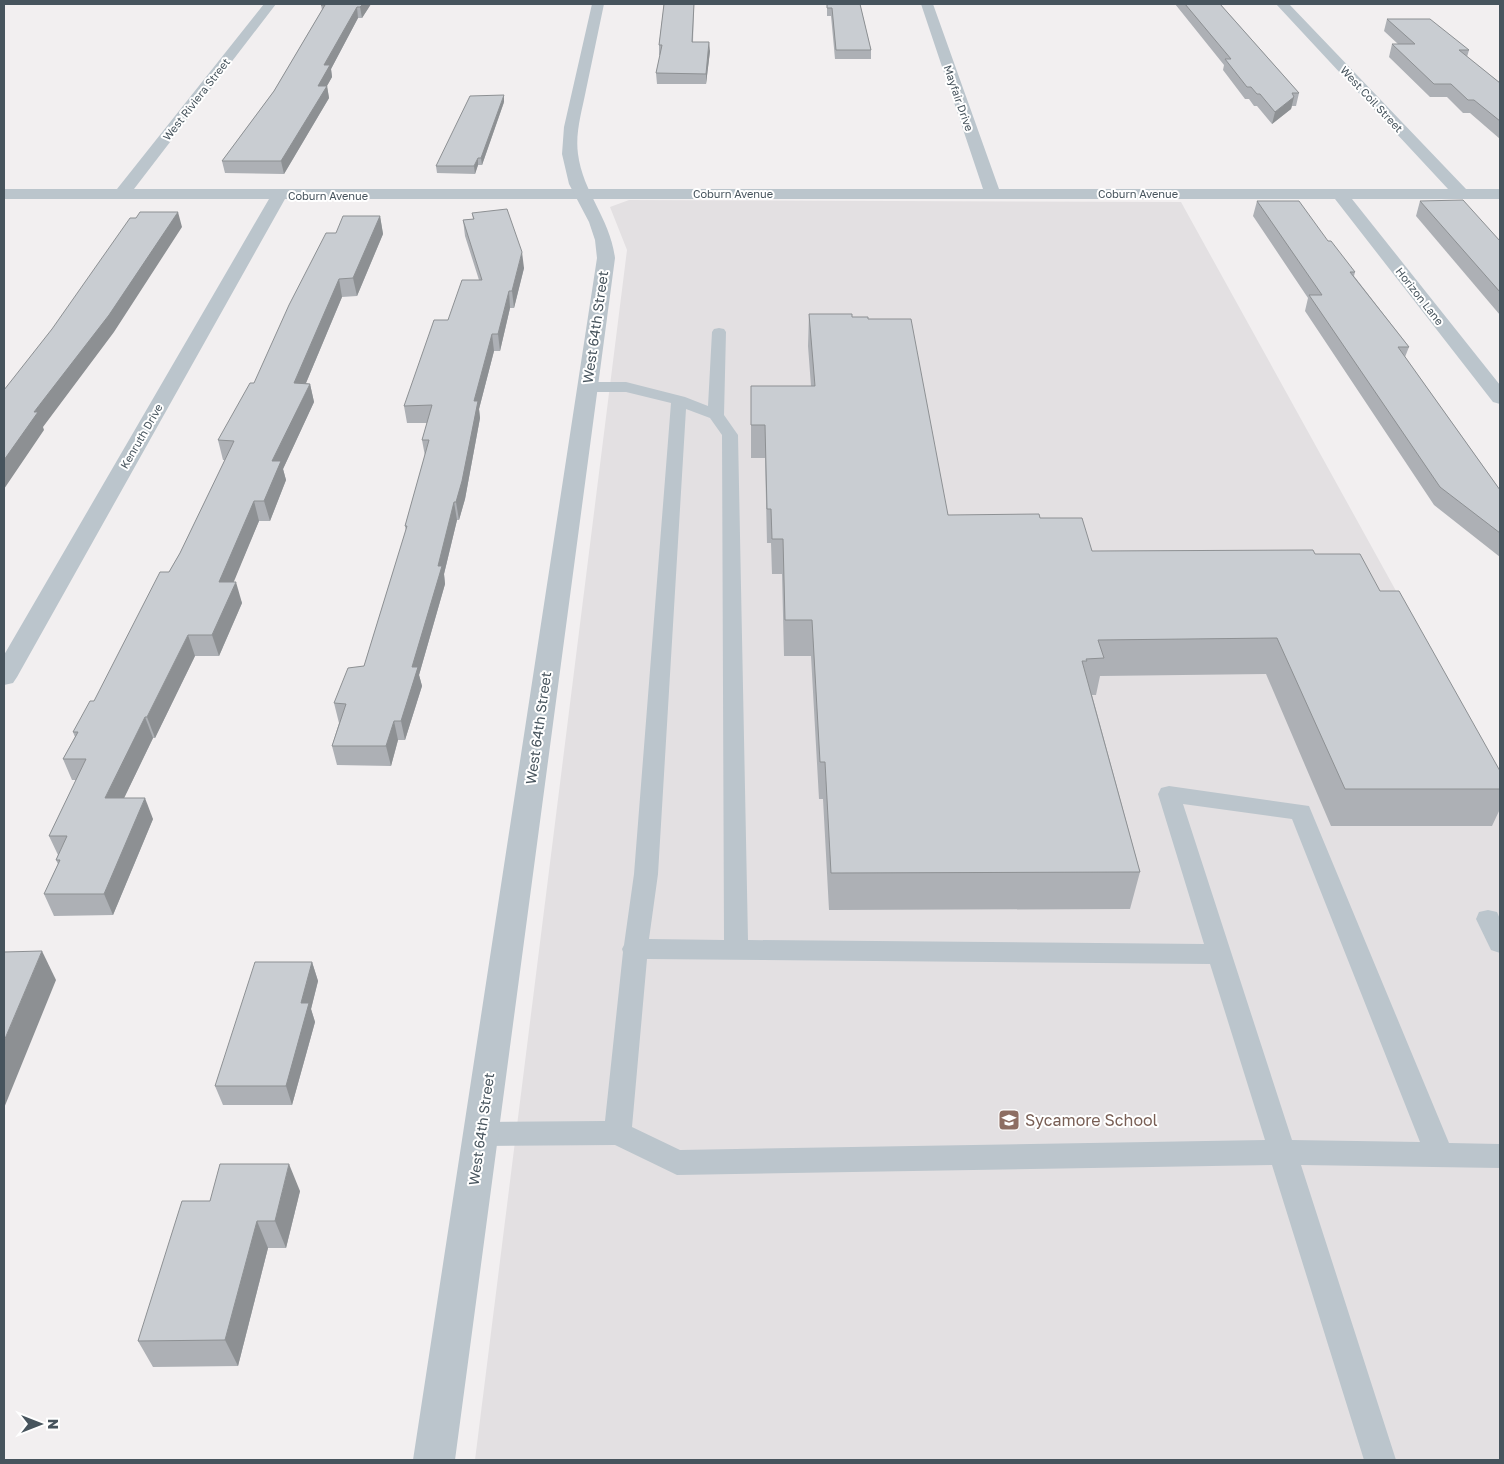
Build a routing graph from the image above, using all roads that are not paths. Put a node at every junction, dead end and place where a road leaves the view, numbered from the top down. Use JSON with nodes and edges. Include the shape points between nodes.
{"nodes":[{"id":1,"x":270,"y":4,"type":"edge"},
{"id":2,"x":598,"y":4,"type":"edge"},
{"id":3,"x":927,"y":4,"type":"edge"},
{"id":4,"x":1282,"y":4,"type":"edge"},
{"id":5,"x":992,"y":193,"type":"junction"},
{"id":6,"x":4,"y":194,"type":"edge"},
{"id":7,"x":122,"y":194,"type":"junction"},
{"id":8,"x":1340,"y":194,"type":"junction"},
{"id":9,"x":1462,"y":194,"type":"junction"},
{"id":10,"x":1500,"y":194,"type":"edge"},
{"id":11,"x":279,"y":195,"type":"junction"},
{"id":12,"x":582,"y":196,"type":"junction"},
{"id":13,"x":718,"y":332,"type":"dead end"},
{"id":14,"x":1500,"y":366,"type":"edge"},
{"id":15,"x":1476,"y":367,"type":"junction"},
{"id":16,"x":587,"y":387,"type":"junction"},
{"id":17,"x":1500,"y":398,"type":"edge"},
{"id":18,"x":679,"y":400,"type":"junction"},
{"id":19,"x":716,"y":414,"type":"junction"},
{"id":20,"x":4,"y":677,"type":"edge"},
{"id":21,"x":1488,"y":919,"type":"dead end"},
{"id":22,"x":1500,"y":943,"type":"edge"},
{"id":23,"x":634,"y":949,"type":"junction"},
{"id":24,"x":736,"y":950,"type":"junction"},
{"id":25,"x":1219,"y":954,"type":"junction"},
{"id":26,"x":480,"y":1134,"type":"junction"},
{"id":27,"x":618,"y":1134,"type":"junction"},
{"id":28,"x":1283,"y":1152,"type":"junction"},
{"id":29,"x":1440,"y":1156,"type":"junction"},
{"id":30,"x":1500,"y":1156,"type":"edge"},
{"id":31,"x":434,"y":1460,"type":"edge"},
{"id":32,"x":1380,"y":1460,"type":"edge"}],
"edges":[{"from":1,"to":7,"type":"street","name":"West Riviera Street"},
{"from":2,"to":12,"type":"street","name":"West 64th Street","via":[[569,145]]},
{"from":3,"to":5,"type":"street","name":"Mayfair Drive"},
{"from":4,"to":9,"type":"street","name":"West Coil Street"},
{"from":5,"to":8,"type":"street","name":"Coburn Avenue"},
{"from":5,"to":12,"type":"street","name":"Coburn Avenue","via":[[627,193]]},
{"from":6,"to":7,"type":"street","name":"Coburn Avenue"},
{"from":7,"to":11,"type":"street","name":"Coburn Avenue"},
{"from":8,"to":9,"type":"street","name":"Coburn Avenue"},
{"from":8,"to":15,"type":"street","name":"Horizon Lane"},
{"from":9,"to":10,"type":"street","name":"Coburn Avenue"},
{"from":11,"to":12,"type":"street","name":"Coburn Avenue"},
{"from":11,"to":20,"type":"street","name":"Kenruth Drive"},
{"from":12,"to":16,"type":"street","name":"West 64th Street","via":[[591,208],[604,240],[606,258]]},
{"from":13,"to":19,"type":"lane"},
{"from":14,"to":15,"type":"street"},
{"from":15,"to":17,"type":"street","name":"Horizon Lane"},
{"from":16,"to":18,"type":"lane","via":[[626,387]]},
{"from":16,"to":26,"type":"street","name":"West 64th Street"},
{"from":18,"to":19,"type":"lane"},
{"from":18,"to":23,"type":"lane","via":[[646,874]]},
{"from":19,"to":24,"type":"lane","via":[[730,435]]},
{"from":21,"to":22,"type":"lane"},
{"from":23,"to":24,"type":"lane"},
{"from":23,"to":27,"type":"lane"},
{"from":24,"to":25,"type":"lane"},
{"from":25,"to":28,"type":"lane"},
{"from":25,"to":29,"type":"lane","via":[[1169,794],[1301,812]]},
{"from":26,"to":27,"type":"lane"},
{"from":26,"to":31,"type":"street","name":"West 64th Street"},
{"from":27,"to":28,"type":"lane","via":[[678,1163]]},
{"from":28,"to":29,"type":"lane"},
{"from":28,"to":32,"type":"lane"},
{"from":29,"to":30,"type":"lane"}]}
